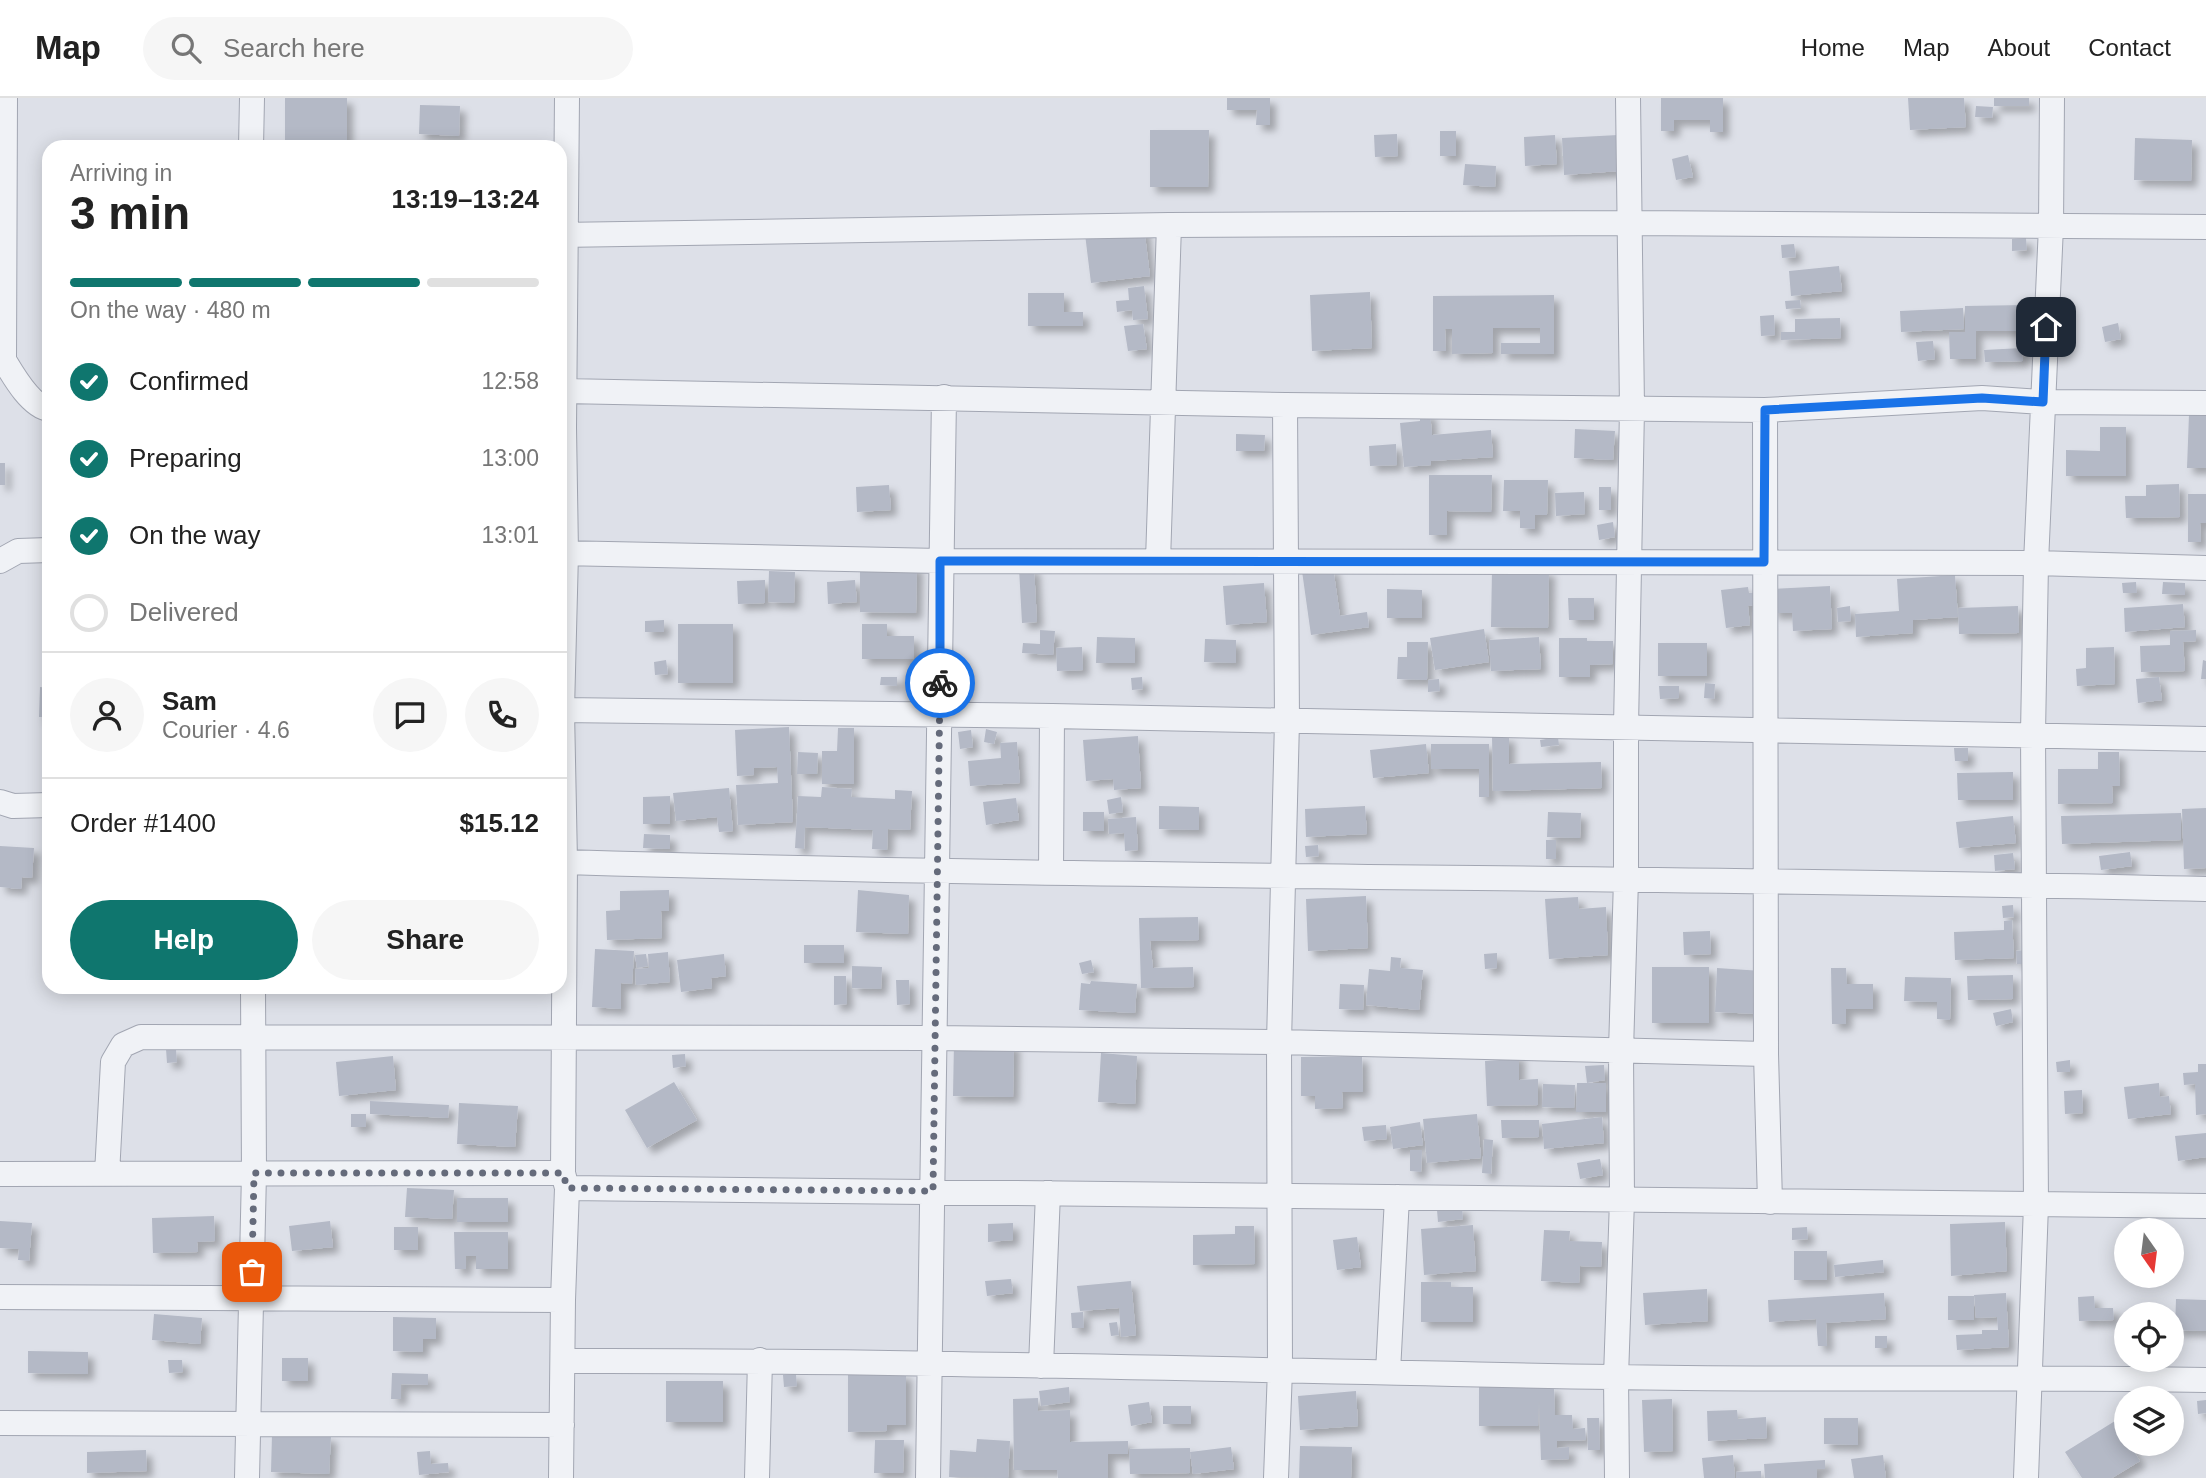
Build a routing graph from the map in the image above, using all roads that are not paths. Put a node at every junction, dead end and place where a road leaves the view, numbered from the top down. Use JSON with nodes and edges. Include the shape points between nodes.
{"nodes":[{"id":1,"x":5,"y":98,"type":"edge"},
{"id":2,"x":251,"y":98,"type":"edge"},
{"id":3,"x":567,"y":98,"type":"edge"},
{"id":4,"x":1628,"y":98,"type":"edge"},
{"id":5,"x":2052,"y":98,"type":"edge"},
{"id":6,"x":251,"y":140,"type":"edge"},
{"id":7,"x":566,"y":140,"type":"edge"},
{"id":8,"x":1630,"y":223,"type":"junction"},
{"id":9,"x":1169,"y":225,"type":"junction"},
{"id":10,"x":2051,"y":226,"type":"junction"},
{"id":11,"x":2206,"y":227,"type":"edge"},
{"id":12,"x":567,"y":235,"type":"edge"},
{"id":13,"x":567,"y":391,"type":"edge"},
{"id":14,"x":944,"y":397,"type":"junction"},
{"id":15,"x":1162,"y":402,"type":"junction"},
{"id":16,"x":2043,"y":402,"type":"junction"},
{"id":17,"x":2206,"y":403,"type":"edge"},
{"id":18,"x":1285,"y":405,"type":"junction"},
{"id":19,"x":42,"y":407,"type":"edge"},
{"id":20,"x":1632,"y":408,"type":"junction"},
{"id":21,"x":1765,"y":410,"type":"junction"},
{"id":22,"x":42,"y":550,"type":"edge"},
{"id":23,"x":567,"y":553,"type":"edge"},
{"id":24,"x":0,"y":561,"type":"edge"},
{"id":25,"x":940,"y":561,"type":"junction"},
{"id":26,"x":1158,"y":561,"type":"junction"},
{"id":27,"x":1764,"y":562,"type":"junction"},
{"id":28,"x":1285,"y":563,"type":"junction"},
{"id":29,"x":2036,"y":563,"type":"junction"},
{"id":30,"x":1630,"y":564,"type":"junction"},
{"id":31,"x":2206,"y":568,"type":"edge"},
{"id":32,"x":567,"y":710,"type":"edge"},
{"id":33,"x":940,"y":715,"type":"junction"},
{"id":34,"x":1052,"y":716,"type":"junction"},
{"id":35,"x":1287,"y":720,"type":"junction"},
{"id":36,"x":1626,"y":727,"type":"junction"},
{"id":37,"x":1764,"y":729,"type":"junction"},
{"id":38,"x":2033,"y":734,"type":"junction"},
{"id":39,"x":2206,"y":739,"type":"edge"},
{"id":40,"x":0,"y":802,"type":"edge"},
{"id":41,"x":42,"y":805,"type":"edge"},
{"id":42,"x":567,"y":862,"type":"edge"},
{"id":43,"x":938,"y":871,"type":"junction"},
{"id":44,"x":1051,"y":872,"type":"junction"},
{"id":45,"x":1283,"y":874,"type":"junction"},
{"id":46,"x":1626,"y":879,"type":"junction"},
{"id":47,"x":1767,"y":881,"type":"junction"},
{"id":48,"x":2035,"y":885,"type":"junction"},
{"id":49,"x":2206,"y":889,"type":"edge"},
{"id":50,"x":253,"y":994,"type":"edge"},
{"id":51,"x":564,"y":994,"type":"edge"},
{"id":52,"x":254,"y":1038,"type":"junction"},
{"id":53,"x":933,"y":1038,"type":"junction"},
{"id":54,"x":564,"y":1039,"type":"junction"},
{"id":55,"x":1279,"y":1042,"type":"junction"},
{"id":56,"x":1621,"y":1051,"type":"junction"},
{"id":57,"x":1766,"y":1054,"type":"junction"},
{"id":58,"x":254,"y":1173,"type":"junction"},
{"id":59,"x":0,"y":1174,"type":"edge"},
{"id":60,"x":107,"y":1174,"type":"junction"},
{"id":61,"x":565,"y":1180,"type":"junction"},
{"id":62,"x":933,"y":1191,"type":"junction"},
{"id":63,"x":1048,"y":1193,"type":"junction"},
{"id":64,"x":1281,"y":1195,"type":"junction"},
{"id":65,"x":1396,"y":1197,"type":"junction"},
{"id":66,"x":1622,"y":1200,"type":"junction"},
{"id":67,"x":1770,"y":1202,"type":"junction"},
{"id":68,"x":2036,"y":1205,"type":"junction"},
{"id":69,"x":2206,"y":1206,"type":"edge"},
{"id":70,"x":0,"y":1297,"type":"edge"},
{"id":71,"x":251,"y":1297,"type":"junction"},
{"id":72,"x":563,"y":1300,"type":"junction"},
{"id":73,"x":760,"y":1360,"type":"junction"},
{"id":74,"x":563,"y":1361,"type":"junction"},
{"id":75,"x":929,"y":1365,"type":"junction"},
{"id":76,"x":1041,"y":1366,"type":"junction"},
{"id":77,"x":1280,"y":1369,"type":"junction"},
{"id":78,"x":1388,"y":1372,"type":"junction"},
{"id":79,"x":1616,"y":1377,"type":"junction"},
{"id":80,"x":2028,"y":1377,"type":"junction"},
{"id":81,"x":2206,"y":1380,"type":"edge"},
{"id":82,"x":0,"y":1423,"type":"edge"},
{"id":83,"x":247,"y":1423,"type":"junction"},
{"id":84,"x":562,"y":1425,"type":"junction"},
{"id":85,"x":247,"y":1478,"type":"edge"},
{"id":86,"x":561,"y":1478,"type":"edge"},
{"id":87,"x":757,"y":1478,"type":"edge"},
{"id":88,"x":928,"y":1478,"type":"edge"},
{"id":89,"x":1276,"y":1478,"type":"edge"},
{"id":90,"x":1617,"y":1478,"type":"edge"},
{"id":91,"x":2026,"y":1478,"type":"edge"}],
"edges":[{"from":1,"to":19,"type":"street","via":[[4,360],[20,386]]},
{"from":2,"to":6,"type":"street"},
{"from":3,"to":7,"type":"street"},
{"from":4,"to":8,"type":"street"},
{"from":5,"to":10,"type":"street"},
{"from":8,"to":9,"type":"street"},
{"from":8,"to":10,"type":"street"},
{"from":8,"to":20,"type":"street"},
{"from":9,"to":12,"type":"street"},
{"from":9,"to":15,"type":"street"},
{"from":10,"to":11,"type":"street"},
{"from":10,"to":16,"type":"street"},
{"from":13,"to":14,"type":"street"},
{"from":14,"to":15,"type":"street"},
{"from":14,"to":25,"type":"street"},
{"from":15,"to":18,"type":"street"},
{"from":15,"to":26,"type":"street"},
{"from":16,"to":17,"type":"street"},
{"from":16,"to":21,"type":"street","via":[[1982,398]]},
{"from":16,"to":29,"type":"street"},
{"from":18,"to":20,"type":"street"},
{"from":18,"to":28,"type":"street"},
{"from":20,"to":21,"type":"street"},
{"from":20,"to":30,"type":"street"},
{"from":21,"to":27,"type":"street"},
{"from":22,"to":24,"type":"street","via":[[18,551]]},
{"from":23,"to":25,"type":"street"},
{"from":25,"to":26,"type":"street"},
{"from":25,"to":33,"type":"street"},
{"from":26,"to":28,"type":"street"},
{"from":27,"to":29,"type":"street"},
{"from":27,"to":30,"type":"street"},
{"from":27,"to":37,"type":"street"},
{"from":28,"to":30,"type":"street"},
{"from":28,"to":35,"type":"street"},
{"from":29,"to":31,"type":"street"},
{"from":29,"to":38,"type":"street"},
{"from":30,"to":36,"type":"street"},
{"from":32,"to":33,"type":"street"},
{"from":33,"to":34,"type":"street"},
{"from":33,"to":43,"type":"street"},
{"from":34,"to":35,"type":"street"},
{"from":34,"to":44,"type":"street"},
{"from":35,"to":36,"type":"street"},
{"from":35,"to":45,"type":"street"},
{"from":36,"to":37,"type":"street"},
{"from":36,"to":46,"type":"street"},
{"from":37,"to":38,"type":"street"},
{"from":37,"to":47,"type":"street"},
{"from":38,"to":39,"type":"street"},
{"from":38,"to":48,"type":"street"},
{"from":40,"to":41,"type":"street"},
{"from":42,"to":43,"type":"street"},
{"from":43,"to":44,"type":"street"},
{"from":43,"to":53,"type":"street"},
{"from":44,"to":45,"type":"street"},
{"from":45,"to":46,"type":"street"},
{"from":45,"to":55,"type":"street"},
{"from":46,"to":47,"type":"street"},
{"from":46,"to":56,"type":"street"},
{"from":47,"to":48,"type":"street"},
{"from":47,"to":57,"type":"street"},
{"from":48,"to":49,"type":"street"},
{"from":48,"to":68,"type":"street"},
{"from":50,"to":52,"type":"street"},
{"from":51,"to":54,"type":"street"},
{"from":52,"to":54,"type":"street"},
{"from":52,"to":58,"type":"street"},
{"from":52,"to":60,"type":"street","via":[[141,1037],[123,1045],[113,1062]]},
{"from":53,"to":54,"type":"street"},
{"from":53,"to":55,"type":"street"},
{"from":53,"to":62,"type":"street"},
{"from":54,"to":61,"type":"street"},
{"from":55,"to":56,"type":"street"},
{"from":55,"to":64,"type":"street"},
{"from":56,"to":57,"type":"street"},
{"from":56,"to":66,"type":"street"},
{"from":57,"to":67,"type":"street"},
{"from":58,"to":60,"type":"street"},
{"from":58,"to":61,"type":"street"},
{"from":58,"to":71,"type":"street"},
{"from":59,"to":60,"type":"street"},
{"from":61,"to":62,"type":"street"},
{"from":61,"to":72,"type":"street"},
{"from":62,"to":63,"type":"street"},
{"from":62,"to":75,"type":"street"},
{"from":63,"to":64,"type":"street"},
{"from":63,"to":76,"type":"street"},
{"from":64,"to":65,"type":"street"},
{"from":64,"to":77,"type":"street"},
{"from":65,"to":66,"type":"street"},
{"from":65,"to":78,"type":"street"},
{"from":66,"to":67,"type":"street"},
{"from":66,"to":79,"type":"street"},
{"from":67,"to":68,"type":"street"},
{"from":68,"to":69,"type":"street"},
{"from":68,"to":80,"type":"street"},
{"from":70,"to":71,"type":"street"},
{"from":71,"to":72,"type":"street"},
{"from":71,"to":83,"type":"street"},
{"from":72,"to":74,"type":"street"},
{"from":73,"to":74,"type":"street"},
{"from":73,"to":75,"type":"street"},
{"from":73,"to":87,"type":"street"},
{"from":74,"to":84,"type":"street"},
{"from":75,"to":76,"type":"street"},
{"from":75,"to":88,"type":"street"},
{"from":76,"to":77,"type":"street"},
{"from":77,"to":78,"type":"street"},
{"from":77,"to":89,"type":"street"},
{"from":78,"to":79,"type":"street"},
{"from":79,"to":80,"type":"street"},
{"from":79,"to":90,"type":"street"},
{"from":80,"to":81,"type":"street"},
{"from":80,"to":91,"type":"street"},
{"from":82,"to":83,"type":"street"},
{"from":83,"to":84,"type":"street"},
{"from":83,"to":85,"type":"street"},
{"from":84,"to":86,"type":"street"}]}
